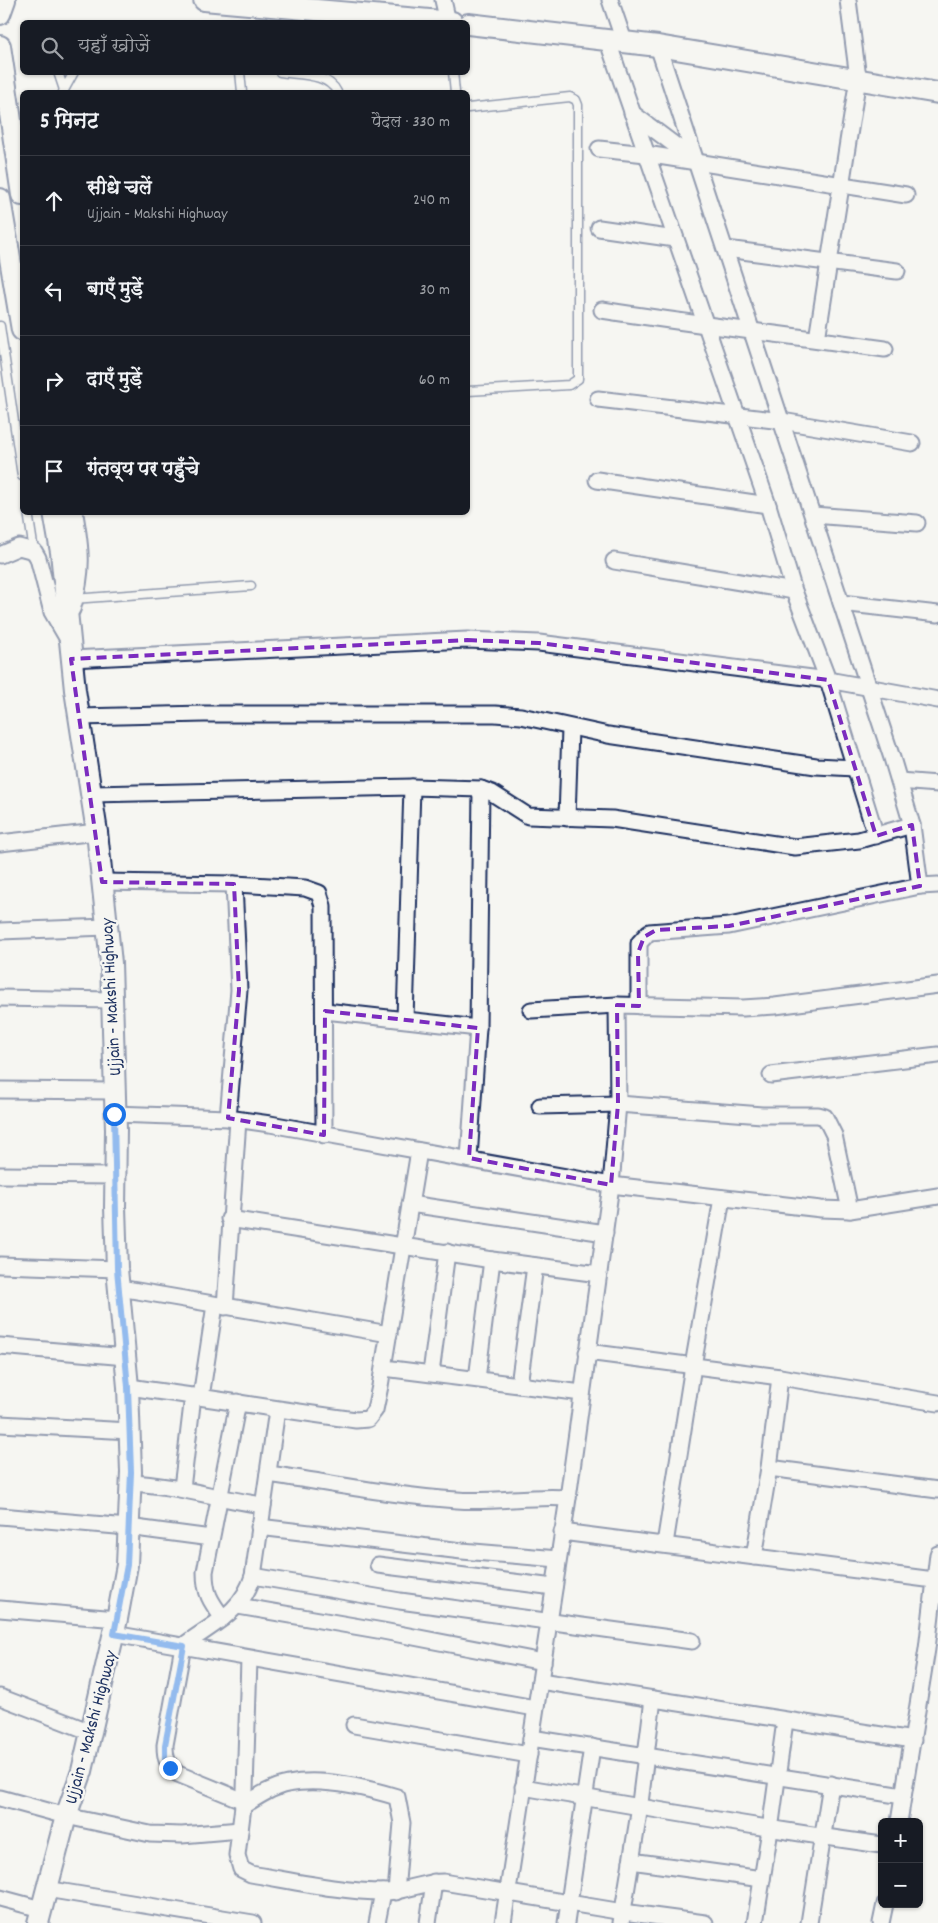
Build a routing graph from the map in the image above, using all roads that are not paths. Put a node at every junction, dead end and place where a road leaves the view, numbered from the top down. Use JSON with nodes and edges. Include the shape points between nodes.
{"nodes":[{"id":1,"x":5,"y":0,"type":"edge"},
{"id":2,"x":204,"y":0,"type":"edge"},
{"id":3,"x":443,"y":0,"type":"edge"},
{"id":4,"x":610,"y":0,"type":"edge"},
{"id":5,"x":848,"y":0,"type":"edge"},
{"id":6,"x":0,"y":14,"type":"edge"},
{"id":7,"x":426,"y":20,"type":"edge"},
{"id":8,"x":448,"y":20,"type":"edge"},
{"id":9,"x":470,"y":24,"type":"edge"},
{"id":10,"x":616,"y":43,"type":"junction"},
{"id":11,"x":0,"y":46,"type":"edge"},
{"id":12,"x":658,"y":46,"type":"junction"},
{"id":13,"x":59,"y":75,"type":"edge"},
{"id":14,"x":72,"y":75,"type":"edge"},
{"id":15,"x":240,"y":75,"type":"edge"},
{"id":16,"x":299,"y":75,"type":"edge"},
{"id":17,"x":453,"y":75,"type":"edge"},
{"id":18,"x":858,"y":78,"type":"junction"},
{"id":19,"x":63,"y":90,"type":"edge"},
{"id":20,"x":64,"y":90,"type":"edge"},
{"id":21,"x":242,"y":90,"type":"edge"},
{"id":22,"x":336,"y":90,"type":"edge"},
{"id":23,"x":455,"y":90,"type":"edge"},
{"id":24,"x":938,"y":93,"type":"edge"},
{"id":25,"x":470,"y":108,"type":"edge"},
{"id":26,"x":632,"y":112,"type":"junction"},
{"id":27,"x":599,"y":148,"type":"dead end"},
{"id":28,"x":646,"y":154,"type":"junction"},
{"id":29,"x":697,"y":162,"type":"junction"},
{"id":30,"x":20,"y":181,"type":"edge"},
{"id":31,"x":842,"y":184,"type":"junction"},
{"id":32,"x":906,"y":195,"type":"dead end"},
{"id":33,"x":0,"y":199,"type":"edge"},
{"id":34,"x":599,"y":228,"type":"dead end"},
{"id":35,"x":675,"y":239,"type":"junction"},
{"id":36,"x":726,"y":249,"type":"junction"},
{"id":37,"x":830,"y":262,"type":"junction"},
{"id":38,"x":897,"y":271,"type":"dead end"},
{"id":39,"x":602,"y":310,"type":"dead end"},
{"id":40,"x":20,"y":318,"type":"edge"},
{"id":41,"x":0,"y":326,"type":"edge"},
{"id":42,"x":705,"y":326,"type":"junction"},
{"id":43,"x":752,"y":330,"type":"junction"},
{"id":44,"x":817,"y":339,"type":"junction"},
{"id":45,"x":885,"y":349,"type":"dead end"},
{"id":46,"x":470,"y":391,"type":"edge"},
{"id":47,"x":598,"y":399,"type":"dead end"},
{"id":48,"x":736,"y":416,"type":"junction"},
{"id":49,"x":782,"y":421,"type":"junction"},
{"id":50,"x":912,"y":443,"type":"dead end"},
{"id":51,"x":20,"y":462,"type":"edge"},
{"id":52,"x":597,"y":480,"type":"dead end"},
{"id":53,"x":768,"y":505,"type":"junction"},
{"id":54,"x":28,"y":515,"type":"edge"},
{"id":55,"x":55,"y":515,"type":"edge"},
{"id":56,"x":72,"y":515,"type":"edge"},
{"id":57,"x":813,"y":515,"type":"junction"},
{"id":58,"x":918,"y":523,"type":"dead end"},
{"id":59,"x":34,"y":551,"type":"junction"},
{"id":60,"x":0,"y":556,"type":"edge"},
{"id":61,"x":614,"y":561,"type":"dead end"},
{"id":62,"x":251,"y":586,"type":"dead end"},
{"id":63,"x":794,"y":591,"type":"junction"},
{"id":64,"x":841,"y":603,"type":"junction"},
{"id":65,"x":70,"y":608,"type":"junction"},
{"id":66,"x":938,"y":614,"type":"edge"},
{"id":67,"x":71,"y":652,"type":"junction"},
{"id":68,"x":828,"y":680,"type":"junction"},
{"id":69,"x":869,"y":686,"type":"junction"},
{"id":70,"x":938,"y":700,"type":"edge"},
{"id":71,"x":79,"y":717,"type":"junction"},
{"id":72,"x":570,"y":729,"type":"junction"},
{"id":73,"x":855,"y":768,"type":"junction"},
{"id":74,"x":899,"y":780,"type":"junction"},
{"id":75,"x":938,"y":784,"type":"edge"},
{"id":76,"x":412,"y":787,"type":"junction"},
{"id":77,"x":481,"y":789,"type":"junction"},
{"id":78,"x":92,"y":794,"type":"junction"},
{"id":79,"x":567,"y":818,"type":"junction"},
{"id":80,"x":912,"y":825,"type":"junction"},
{"id":81,"x":97,"y":832,"type":"junction"},
{"id":82,"x":876,"y":836,"type":"junction"},
{"id":83,"x":0,"y":843,"type":"edge"},
{"id":84,"x":102,"y":882,"type":"junction"},
{"id":85,"x":234,"y":884,"type":"junction"},
{"id":86,"x":938,"y":885,"type":"edge"},
{"id":87,"x":920,"y":886,"type":"junction"},
{"id":88,"x":107,"y":927,"type":"junction"},
{"id":89,"x":0,"y":931,"type":"edge"},
{"id":90,"x":938,"y":986,"type":"edge"},
{"id":91,"x":5,"y":997,"type":"edge"},
{"id":92,"x":111,"y":1000,"type":"junction"},
{"id":93,"x":617,"y":1005,"type":"junction"},
{"id":94,"x":640,"y":1006,"type":"junction"},
{"id":95,"x":531,"y":1010,"type":"dead end"},
{"id":96,"x":325,"y":1011,"type":"junction"},
{"id":97,"x":405,"y":1018,"type":"junction"},
{"id":98,"x":478,"y":1028,"type":"junction"},
{"id":99,"x":938,"y":1055,"type":"edge"},
{"id":100,"x":771,"y":1075,"type":"dead end"},
{"id":101,"x":0,"y":1090,"type":"edge"},
{"id":102,"x":115,"y":1091,"type":"junction"},
{"id":103,"x":618,"y":1104,"type":"junction"},
{"id":104,"x":540,"y":1106,"type":"dead end"},
{"id":105,"x":114,"y":1114,"type":"junction"},
{"id":106,"x":233,"y":1119,"type":"junction"},
{"id":107,"x":324,"y":1135,"type":"junction"},
{"id":108,"x":419,"y":1151,"type":"junction"},
{"id":109,"x":469,"y":1158,"type":"junction"},
{"id":110,"x":0,"y":1175,"type":"edge"},
{"id":111,"x":114,"y":1176,"type":"junction"},
{"id":112,"x":611,"y":1185,"type":"junction"},
{"id":113,"x":938,"y":1196,"type":"edge"},
{"id":114,"x":722,"y":1198,"type":"junction"},
{"id":115,"x":410,"y":1204,"type":"junction"},
{"id":116,"x":850,"y":1210,"type":"junction"},
{"id":117,"x":229,"y":1218,"type":"junction"},
{"id":118,"x":605,"y":1233,"type":"junction"},
{"id":119,"x":403,"y":1245,"type":"junction"},
{"id":120,"x":447,"y":1252,"type":"junction"},
{"id":121,"x":492,"y":1260,"type":"junction"},
{"id":122,"x":0,"y":1265,"type":"edge"},
{"id":123,"x":535,"y":1266,"type":"junction"},
{"id":124,"x":599,"y":1274,"type":"junction"},
{"id":125,"x":119,"y":1278,"type":"junction"},
{"id":126,"x":220,"y":1306,"type":"junction"},
{"id":127,"x":389,"y":1334,"type":"junction"},
{"id":128,"x":0,"y":1346,"type":"edge"},
{"id":129,"x":587,"y":1352,"type":"junction"},
{"id":130,"x":126,"y":1357,"type":"junction"},
{"id":131,"x":693,"y":1366,"type":"junction"},
{"id":132,"x":384,"y":1368,"type":"junction"},
{"id":133,"x":431,"y":1373,"type":"junction"},
{"id":134,"x":780,"y":1377,"type":"junction"},
{"id":135,"x":477,"y":1379,"type":"junction"},
{"id":136,"x":519,"y":1385,"type":"junction"},
{"id":137,"x":128,"y":1387,"type":"junction"},
{"id":138,"x":582,"y":1393,"type":"junction"},
{"id":139,"x":197,"y":1396,"type":"junction"},
{"id":140,"x":238,"y":1402,"type":"junction"},
{"id":141,"x":938,"y":1403,"type":"edge"},
{"id":142,"x":277,"y":1410,"type":"junction"},
{"id":143,"x":0,"y":1424,"type":"edge"},
{"id":144,"x":130,"y":1431,"type":"junction"},
{"id":145,"x":769,"y":1468,"type":"junction"},
{"id":146,"x":268,"y":1474,"type":"junction"},
{"id":147,"x":130,"y":1483,"type":"junction"},
{"id":148,"x":182,"y":1488,"type":"junction"},
{"id":149,"x":938,"y":1490,"type":"edge"},
{"id":150,"x":220,"y":1497,"type":"junction"},
{"id":151,"x":568,"y":1498,"type":"junction"},
{"id":152,"x":263,"y":1505,"type":"junction"},
{"id":153,"x":0,"y":1516,"type":"edge"},
{"id":154,"x":128,"y":1527,"type":"junction"},
{"id":155,"x":259,"y":1527,"type":"junction"},
{"id":156,"x":562,"y":1532,"type":"junction"},
{"id":157,"x":212,"y":1538,"type":"junction"},
{"id":158,"x":665,"y":1544,"type":"junction"},
{"id":159,"x":938,"y":1554,"type":"edge"},
{"id":160,"x":754,"y":1557,"type":"junction"},
{"id":161,"x":558,"y":1559,"type":"junction"},
{"id":162,"x":378,"y":1565,"type":"dead end"},
{"id":163,"x":253,"y":1576,"type":"junction"},
{"id":164,"x":934,"y":1580,"type":"junction"},
{"id":165,"x":554,"y":1587,"type":"junction"},
{"id":166,"x":238,"y":1606,"type":"junction"},
{"id":167,"x":0,"y":1609,"type":"edge"},
{"id":168,"x":222,"y":1618,"type":"junction"},
{"id":169,"x":549,"y":1622,"type":"junction"},
{"id":170,"x":116,"y":1626,"type":"junction"},
{"id":171,"x":692,"y":1641,"type":"dead end"},
{"id":172,"x":184,"y":1646,"type":"junction"},
{"id":173,"x":933,"y":1649,"type":"edge"},
{"id":174,"x":249,"y":1658,"type":"junction"},
{"id":175,"x":543,"y":1662,"type":"junction"},
{"id":176,"x":540,"y":1681,"type":"junction"},
{"id":177,"x":0,"y":1697,"type":"edge"},
{"id":178,"x":653,"y":1700,"type":"junction"},
{"id":179,"x":535,"y":1708,"type":"junction"},
{"id":180,"x":785,"y":1721,"type":"junction"},
{"id":181,"x":354,"y":1725,"type":"dead end"},
{"id":182,"x":92,"y":1732,"type":"junction"},
{"id":183,"x":531,"y":1738,"type":"junction"},
{"id":184,"x":913,"y":1740,"type":"junction"},
{"id":185,"x":592,"y":1747,"type":"junction"},
{"id":186,"x":530,"y":1755,"type":"junction"},
{"id":187,"x":646,"y":1756,"type":"junction"},
{"id":188,"x":778,"y":1778,"type":"junction"},
{"id":189,"x":831,"y":1784,"type":"junction"},
{"id":190,"x":523,"y":1787,"type":"junction"},
{"id":191,"x":903,"y":1796,"type":"junction"},
{"id":192,"x":584,"y":1797,"type":"junction"},
{"id":193,"x":0,"y":1798,"type":"edge"},
{"id":194,"x":243,"y":1804,"type":"junction"},
{"id":195,"x":640,"y":1806,"type":"junction"},
{"id":196,"x":66,"y":1816,"type":"junction"},
{"id":197,"x":900,"y":1818,"type":"edge"},
{"id":198,"x":240,"y":1830,"type":"junction"},
{"id":199,"x":770,"y":1830,"type":"junction"},
{"id":200,"x":824,"y":1837,"type":"junction"},
{"id":201,"x":878,"y":1844,"type":"edge"},
{"id":202,"x":631,"y":1861,"type":"junction"},
{"id":203,"x":762,"y":1879,"type":"junction"},
{"id":204,"x":434,"y":1882,"type":"junction"},
{"id":205,"x":46,"y":1889,"type":"junction"},
{"id":206,"x":389,"y":1892,"type":"junction"},
{"id":207,"x":508,"y":1892,"type":"junction"},
{"id":208,"x":0,"y":1898,"type":"edge"},
{"id":209,"x":569,"y":1902,"type":"junction"},
{"id":210,"x":884,"y":1908,"type":"edge"},
{"id":211,"x":39,"y":1916,"type":"edge"},
{"id":212,"x":622,"y":1918,"type":"edge"},
{"id":213,"x":253,"y":1923,"type":"edge"},
{"id":214,"x":377,"y":1923,"type":"edge"},
{"id":215,"x":428,"y":1923,"type":"edge"},
{"id":216,"x":503,"y":1923,"type":"edge"},
{"id":217,"x":566,"y":1923,"type":"edge"},
{"id":218,"x":705,"y":1923,"type":"edge"},
{"id":219,"x":755,"y":1923,"type":"edge"},
{"id":220,"x":809,"y":1923,"type":"edge"},
{"id":221,"x":881,"y":1923,"type":"edge"}],
"edges":[{"from":1,"to":6,"type":"main road"},
{"from":2,"to":7,"type":"main road"},
{"from":3,"to":8,"type":"street"},
{"from":4,"to":10,"type":"street"},
{"from":5,"to":18,"type":"street"},
{"from":9,"to":10,"type":"main road"},
{"from":10,"to":12,"type":"main road"},
{"from":10,"to":26,"type":"street"},
{"from":11,"to":30,"type":"main road"},
{"from":12,"to":18,"type":"main road"},
{"from":12,"to":29,"type":"street"},
{"from":13,"to":19,"type":"lane"},
{"from":14,"to":20,"type":"lane"},
{"from":15,"to":21,"type":"lane"},
{"from":16,"to":22,"type":"lane","via":[[324,79]]},
{"from":17,"to":23,"type":"lane"},
{"from":18,"to":24,"type":"main road"},
{"from":18,"to":31,"type":"street"},
{"from":25,"to":46,"type":"lane","via":[[570,97],[578,105],[578,379],[569,385]]},
{"from":26,"to":28,"type":"street"},
{"from":26,"to":29,"type":"street"},
{"from":27,"to":28,"type":"street"},
{"from":28,"to":29,"type":"street"},
{"from":28,"to":35,"type":"street"},
{"from":29,"to":31,"type":"street"},
{"from":29,"to":36,"type":"street"},
{"from":31,"to":32,"type":"street"},
{"from":31,"to":37,"type":"street"},
{"from":33,"to":40,"type":"main road"},
{"from":34,"to":35,"type":"street"},
{"from":35,"to":42,"type":"street"},
{"from":36,"to":37,"type":"street"},
{"from":36,"to":43,"type":"street"},
{"from":37,"to":38,"type":"street"},
{"from":37,"to":44,"type":"street"},
{"from":39,"to":42,"type":"street"},
{"from":41,"to":51,"type":"lane"},
{"from":42,"to":43,"type":"street"},
{"from":42,"to":48,"type":"street"},
{"from":43,"to":44,"type":"street"},
{"from":43,"to":49,"type":"street"},
{"from":44,"to":45,"type":"street"},
{"from":47,"to":48,"type":"street"},
{"from":48,"to":49,"type":"street"},
{"from":48,"to":53,"type":"street"},
{"from":49,"to":50,"type":"street"},
{"from":49,"to":57,"type":"street"},
{"from":52,"to":53,"type":"street"},
{"from":53,"to":63,"type":"street"},
{"from":54,"to":59,"type":"lane"},
{"from":55,"to":65,"type":"main road","name":"Ujjain - Makshi Highway"},
{"from":56,"to":65,"type":"main road","via":[[79,561],[78,582]]},
{"from":57,"to":58,"type":"street"},
{"from":57,"to":64,"type":"street"},
{"from":59,"to":60,"type":"street","via":[[20,547]]},
{"from":59,"to":67,"type":"street","via":[[52,612]]},
{"from":61,"to":63,"type":"street"},
{"from":62,"to":65,"type":"lane"},
{"from":63,"to":68,"type":"street"},
{"from":64,"to":66,"type":"street"},
{"from":64,"to":69,"type":"street"},
{"from":65,"to":67,"type":"main road","name":"Ujjain - Makshi Highway"},
{"from":67,"to":68,"type":"street","via":[[467,640],[539,643]]},
{"from":67,"to":71,"type":"main road","name":"Ujjain - Makshi Highway"},
{"from":68,"to":69,"type":"street"},
{"from":68,"to":73,"type":"street"},
{"from":69,"to":70,"type":"street"},
{"from":69,"to":74,"type":"street"},
{"from":71,"to":72,"type":"street","via":[[495,714],[522,716]]},
{"from":71,"to":78,"type":"main road","name":"Ujjain - Makshi Highway"},
{"from":72,"to":73,"type":"street","via":[[816,766]]},
{"from":72,"to":79,"type":"street"},
{"from":73,"to":82,"type":"street"},
{"from":74,"to":75,"type":"street"},
{"from":74,"to":80,"type":"street"},
{"from":76,"to":77,"type":"street"},
{"from":76,"to":78,"type":"street"},
{"from":76,"to":97,"type":"street"},
{"from":77,"to":79,"type":"street","via":[[528,816]]},
{"from":77,"to":98,"type":"street"},
{"from":78,"to":81,"type":"main road","name":"Ujjain - Makshi Highway"},
{"from":79,"to":82,"type":"street","via":[[612,818],[795,847],[824,846]]},
{"from":80,"to":82,"type":"street"},
{"from":80,"to":87,"type":"street"},
{"from":81,"to":83,"type":"street"},
{"from":81,"to":84,"type":"main road","name":"Ujjain - Makshi Highway"},
{"from":84,"to":85,"type":"street"},
{"from":84,"to":88,"type":"main road","name":"Ujjain - Makshi Highway"},
{"from":85,"to":96,"type":"street","via":[[305,888],[319,893],[323,906]]},
{"from":85,"to":106,"type":"street","via":[[239,990]]},
{"from":86,"to":87,"type":"street"},
{"from":87,"to":94,"type":"street","via":[[729,926],[649,932],[639,943]]},
{"from":88,"to":89,"type":"street"},
{"from":88,"to":92,"type":"main road","name":"Ujjain - Makshi Highway"},
{"from":90,"to":94,"type":"street","via":[[776,1006]]},
{"from":91,"to":92,"type":"street"},
{"from":92,"to":102,"type":"main road","name":"Ujjain - Makshi Highway"},
{"from":93,"to":94,"type":"street"},
{"from":93,"to":95,"type":"street"},
{"from":93,"to":103,"type":"street"},
{"from":96,"to":97,"type":"street"},
{"from":96,"to":107,"type":"street"},
{"from":97,"to":98,"type":"street"},
{"from":98,"to":109,"type":"street"},
{"from":99,"to":100,"type":"street"},
{"from":101,"to":102,"type":"street"},
{"from":102,"to":105,"type":"main road","name":"Ujjain - Makshi Highway"},
{"from":103,"to":104,"type":"street"},
{"from":103,"to":112,"type":"street"},
{"from":103,"to":116,"type":"street","via":[[818,1115],[825,1118],[834,1135]]},
{"from":105,"to":106,"type":"street"},
{"from":105,"to":111,"type":"main road","name":"Ujjain - Makshi Highway"},
{"from":106,"to":107,"type":"street"},
{"from":106,"to":117,"type":"street"},
{"from":107,"to":108,"type":"street"},
{"from":108,"to":109,"type":"street"},
{"from":108,"to":115,"type":"street"},
{"from":109,"to":112,"type":"street"},
{"from":110,"to":111,"type":"street"},
{"from":111,"to":125,"type":"main road","name":"Ujjain - Makshi Highway"},
{"from":112,"to":114,"type":"street"},
{"from":112,"to":118,"type":"street"},
{"from":113,"to":116,"type":"street"},
{"from":114,"to":116,"type":"street"},
{"from":114,"to":131,"type":"street"},
{"from":115,"to":118,"type":"street"},
{"from":115,"to":119,"type":"street"},
{"from":117,"to":119,"type":"street"},
{"from":117,"to":126,"type":"street"},
{"from":118,"to":124,"type":"street"},
{"from":119,"to":120,"type":"street"},
{"from":119,"to":127,"type":"street"},
{"from":120,"to":121,"type":"street"},
{"from":120,"to":133,"type":"street"},
{"from":121,"to":123,"type":"street"},
{"from":121,"to":135,"type":"street"},
{"from":122,"to":125,"type":"street"},
{"from":123,"to":124,"type":"street"},
{"from":123,"to":136,"type":"street"},
{"from":124,"to":129,"type":"street"},
{"from":125,"to":126,"type":"street"},
{"from":125,"to":130,"type":"main road","name":"Ujjain - Makshi Highway"},
{"from":126,"to":127,"type":"street"},
{"from":126,"to":139,"type":"street"},
{"from":127,"to":132,"type":"street"},
{"from":128,"to":130,"type":"street"},
{"from":129,"to":131,"type":"street"},
{"from":129,"to":138,"type":"street"},
{"from":130,"to":137,"type":"main road","name":"Ujjain - Makshi Highway"},
{"from":131,"to":134,"type":"street"},
{"from":131,"to":158,"type":"street"},
{"from":132,"to":133,"type":"street"},
{"from":132,"to":142,"type":"street","via":[[375,1410],[368,1419]]},
{"from":133,"to":135,"type":"street"},
{"from":134,"to":141,"type":"street"},
{"from":134,"to":145,"type":"street"},
{"from":135,"to":136,"type":"street"},
{"from":136,"to":138,"type":"street"},
{"from":137,"to":139,"type":"street"},
{"from":137,"to":144,"type":"main road","name":"Ujjain - Makshi Highway"},
{"from":138,"to":151,"type":"street"},
{"from":139,"to":140,"type":"street"},
{"from":139,"to":148,"type":"street"},
{"from":140,"to":142,"type":"street"},
{"from":140,"to":150,"type":"street"},
{"from":142,"to":146,"type":"street"},
{"from":143,"to":144,"type":"street"},
{"from":144,"to":147,"type":"main road","name":"Ujjain - Makshi Highway"},
{"from":145,"to":149,"type":"street"},
{"from":145,"to":160,"type":"street"},
{"from":146,"to":151,"type":"street","via":[[456,1500]]},
{"from":146,"to":152,"type":"street"},
{"from":147,"to":148,"type":"street"},
{"from":147,"to":154,"type":"main road","name":"Ujjain - Makshi Highway"},
{"from":148,"to":150,"type":"street"},
{"from":150,"to":152,"type":"street"},
{"from":150,"to":157,"type":"street"},
{"from":151,"to":156,"type":"street"},
{"from":152,"to":155,"type":"street"},
{"from":153,"to":154,"type":"street"},
{"from":154,"to":157,"type":"street"},
{"from":154,"to":170,"type":"main road","name":"Ujjain - Makshi Highway","via":[[127,1565]]},
{"from":155,"to":161,"type":"street"},
{"from":155,"to":163,"type":"street"},
{"from":156,"to":158,"type":"street"},
{"from":156,"to":161,"type":"street"},
{"from":157,"to":168,"type":"street","via":[[205,1589]]},
{"from":158,"to":160,"type":"street"},
{"from":159,"to":164,"type":"street"},
{"from":160,"to":164,"type":"street"},
{"from":161,"to":165,"type":"street"},
{"from":162,"to":165,"type":"street"},
{"from":163,"to":166,"type":"street","via":[[248,1593]]},
{"from":163,"to":169,"type":"street"},
{"from":164,"to":173,"type":"street"},
{"from":165,"to":169,"type":"street"},
{"from":166,"to":168,"type":"street"},
{"from":166,"to":175,"type":"street"},
{"from":167,"to":170,"type":"street"},
{"from":168,"to":172,"type":"street"},
{"from":169,"to":171,"type":"street"},
{"from":169,"to":175,"type":"street"},
{"from":170,"to":172,"type":"street"},
{"from":170,"to":182,"type":"main road","name":"Ujjain - Makshi Highway"},
{"from":172,"to":174,"type":"street"},
{"from":172,"to":194,"type":"street","via":[[165,1758],[178,1774]]},
{"from":173,"to":184,"type":"street"},
{"from":174,"to":179,"type":"street"},
{"from":174,"to":194,"type":"street"},
{"from":175,"to":176,"type":"street"},
{"from":176,"to":178,"type":"street"},
{"from":176,"to":179,"type":"street"},
{"from":177,"to":182,"type":"street"},
{"from":178,"to":180,"type":"street"},
{"from":178,"to":187,"type":"street"},
{"from":179,"to":183,"type":"street"},
{"from":180,"to":184,"type":"street"},
{"from":180,"to":188,"type":"street"},
{"from":181,"to":186,"type":"street"},
{"from":182,"to":196,"type":"main road","name":"Ujjain - Makshi Highway"},
{"from":183,"to":185,"type":"street"},
{"from":183,"to":186,"type":"street"},
{"from":184,"to":191,"type":"street"},
{"from":185,"to":187,"type":"street"},
{"from":185,"to":192,"type":"street"},
{"from":186,"to":190,"type":"street"},
{"from":187,"to":188,"type":"street"},
{"from":187,"to":195,"type":"street"},
{"from":188,"to":189,"type":"street"},
{"from":188,"to":199,"type":"street"},
{"from":189,"to":191,"type":"street"},
{"from":189,"to":200,"type":"street"},
{"from":190,"to":192,"type":"street"},
{"from":190,"to":207,"type":"street"},
{"from":191,"to":197,"type":"street"},
{"from":192,"to":195,"type":"street"},
{"from":192,"to":209,"type":"street"},
{"from":193,"to":196,"type":"street"},
{"from":194,"to":198,"type":"street"},
{"from":194,"to":206,"type":"street","via":[[288,1784],[314,1781],[375,1790],[397,1797],[402,1823]]},
{"from":195,"to":199,"type":"street"},
{"from":195,"to":202,"type":"street"},
{"from":196,"to":198,"type":"street","via":[[150,1834]]},
{"from":196,"to":205,"type":"main road","name":"Ujjain - Makshi Highway"},
{"from":198,"to":206,"type":"street","via":[[237,1855],[241,1869],[251,1874]]},
{"from":199,"to":200,"type":"street"},
{"from":199,"to":203,"type":"street"},
{"from":200,"to":201,"type":"street"},
{"from":200,"to":220,"type":"street"},
{"from":202,"to":203,"type":"street"},
{"from":202,"to":212,"type":"street"},
{"from":203,"to":219,"type":"street"},
{"from":204,"to":206,"type":"street"},
{"from":204,"to":207,"type":"street"},
{"from":204,"to":215,"type":"street"},
{"from":205,"to":211,"type":"main road","name":"Ujjain - Makshi Highway"},
{"from":205,"to":213,"type":"street"},
{"from":206,"to":214,"type":"street"},
{"from":207,"to":209,"type":"street"},
{"from":207,"to":216,"type":"street"},
{"from":208,"to":211,"type":"street"},
{"from":209,"to":212,"type":"street"},
{"from":209,"to":217,"type":"street"},
{"from":210,"to":221,"type":"street"},
{"from":212,"to":218,"type":"street"}]}
